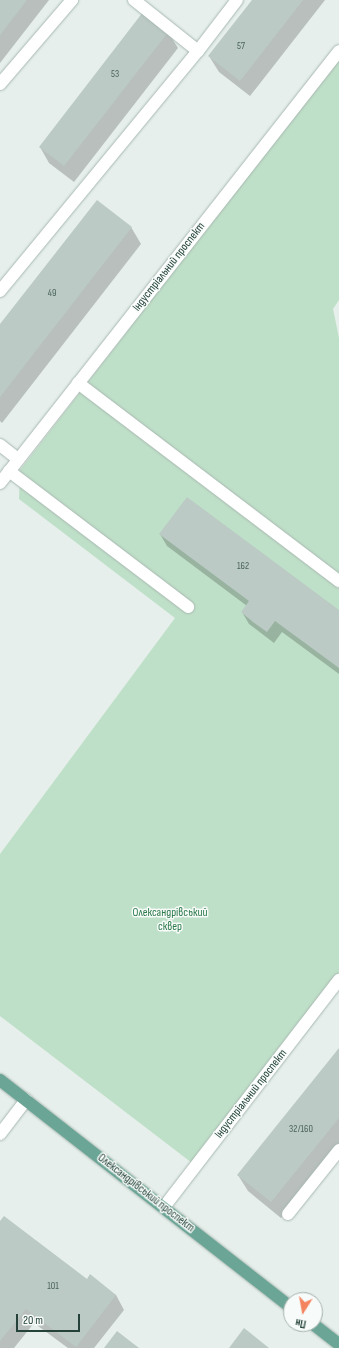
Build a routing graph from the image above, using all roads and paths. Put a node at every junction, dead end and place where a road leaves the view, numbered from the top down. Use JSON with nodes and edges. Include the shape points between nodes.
{"nodes":[{"id":1,"x":72,"y":0,"type":"edge"},
{"id":2,"x":134,"y":0,"type":"edge"},
{"id":3,"x":237,"y":0,"type":"edge"},
{"id":4,"x":198,"y":51,"type":"junction"},
{"id":5,"x":339,"y":51,"type":"edge"},
{"id":6,"x":0,"y":84,"type":"edge"},
{"id":7,"x":0,"y":291,"type":"edge"},
{"id":8,"x":78,"y":383,"type":"junction"},
{"id":9,"x":0,"y":445,"type":"edge"},
{"id":10,"x":18,"y":459,"type":"junction"},
{"id":11,"x":9,"y":471,"type":"junction"},
{"id":12,"x":0,"y":483,"type":"edge"},
{"id":13,"x":339,"y":580,"type":"edge"},
{"id":14,"x":188,"y":607,"type":"dead end"},
{"id":15,"x":339,"y":980,"type":"edge"},
{"id":16,"x":0,"y":1080,"type":"edge"},
{"id":17,"x":26,"y":1100,"type":"junction"},
{"id":18,"x":0,"y":1134,"type":"edge"},
{"id":19,"x":339,"y":1150,"type":"edge"},
{"id":20,"x":164,"y":1207,"type":"junction"},
{"id":21,"x":288,"y":1214,"type":"dead end"},
{"id":22,"x":283,"y":1301,"type":"edge"},
{"id":23,"x":323,"y":1332,"type":"edge"},
{"id":24,"x":339,"y":1344,"type":"edge"}],
"edges":[{"from":1,"to":6,"type":"street"},
{"from":2,"to":4,"type":"street"},
{"from":3,"to":4,"type":"street"},
{"from":4,"to":7,"type":"street"},
{"from":5,"to":8,"type":"street","name":"Індустріальний проспект"},
{"from":8,"to":10,"type":"street","name":"Індустріальний проспект"},
{"from":8,"to":13,"type":"street"},
{"from":9,"to":10,"type":"street"},
{"from":10,"to":11,"type":"street","name":"Індустріальний проспект"},
{"from":11,"to":12,"type":"street","name":"Індустріальний проспект"},
{"from":11,"to":14,"type":"street"},
{"from":15,"to":20,"type":"street","name":"Індустріальний проспект"},
{"from":16,"to":17,"type":"main road","name":"Олександрівський проспект"},
{"from":17,"to":18,"type":"street"},
{"from":17,"to":20,"type":"main road","name":"Олександрівський проспект"},
{"from":19,"to":21,"type":"street"},
{"from":20,"to":22,"type":"main road","name":"Олександрівський проспект"},
{"from":23,"to":24,"type":"main road"}]}
